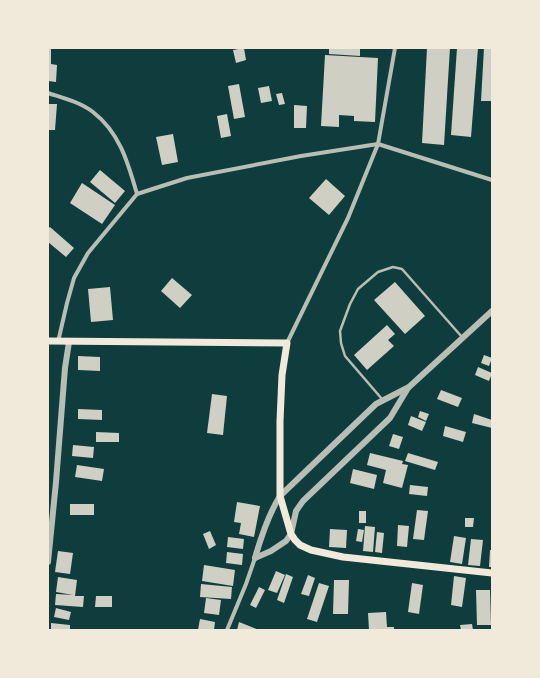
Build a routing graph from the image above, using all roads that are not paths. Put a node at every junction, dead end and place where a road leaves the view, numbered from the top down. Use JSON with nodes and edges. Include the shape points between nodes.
{"nodes":[{"id":1,"x":395,"y":48,"type":"edge"},
{"id":2,"x":48,"y":93,"type":"edge"},
{"id":3,"x":378,"y":144,"type":"junction"},
{"id":4,"x":492,"y":180,"type":"edge"},
{"id":5,"x":137,"y":194,"type":"junction"},
{"id":6,"x":492,"y":311,"type":"edge"},
{"id":7,"x":463,"y":338,"type":"junction"},
{"id":8,"x":48,"y":341,"type":"edge"},
{"id":9,"x":58,"y":342,"type":"junction"},
{"id":10,"x":69,"y":342,"type":"junction"},
{"id":11,"x":286,"y":343,"type":"junction"},
{"id":12,"x":409,"y":386,"type":"junction"},
{"id":13,"x":383,"y":400,"type":"junction"},
{"id":14,"x":280,"y":496,"type":"junction"},
{"id":15,"x":50,"y":530,"type":"edge"},
{"id":16,"x":290,"y":534,"type":"junction"},
{"id":17,"x":255,"y":558,"type":"junction"},
{"id":18,"x":48,"y":562,"type":"edge"},
{"id":19,"x":492,"y":573,"type":"edge"},
{"id":20,"x":227,"y":630,"type":"edge"}],
"edges":[{"from":1,"to":3,"type":"street"},
{"from":2,"to":5,"type":"street","via":[[72,101],[92,112],[107,125],[121,146]]},
{"from":3,"to":4,"type":"street"},
{"from":3,"to":5,"type":"street","via":[[187,178]]},
{"from":3,"to":11,"type":"street","via":[[348,218]]},
{"from":5,"to":9,"type":"street","via":[[88,253],[74,278]]},
{"from":6,"to":7,"type":"street"},
{"from":7,"to":12,"type":"street"},
{"from":7,"to":13,"type":"lane","via":[[402,269],[393,267],[378,272],[358,289],[340,330],[340,337],[345,356]]},
{"from":8,"to":9,"type":"main road"},
{"from":9,"to":10,"type":"main road"},
{"from":10,"to":11,"type":"main road"},
{"from":10,"to":15,"type":"street"},
{"from":11,"to":14,"type":"main road","via":[[280,421]]},
{"from":12,"to":13,"type":"street"},
{"from":12,"to":16,"type":"street","via":[[390,418],[303,501],[296,511]]},
{"from":13,"to":14,"type":"street"},
{"from":14,"to":16,"type":"main road"},
{"from":14,"to":17,"type":"street","via":[[272,510]]},
{"from":15,"to":18,"type":"street"},
{"from":16,"to":17,"type":"street","via":[[279,546]]},
{"from":16,"to":19,"type":"main road","via":[[300,545],[325,554]]},
{"from":17,"to":20,"type":"street"}]}
